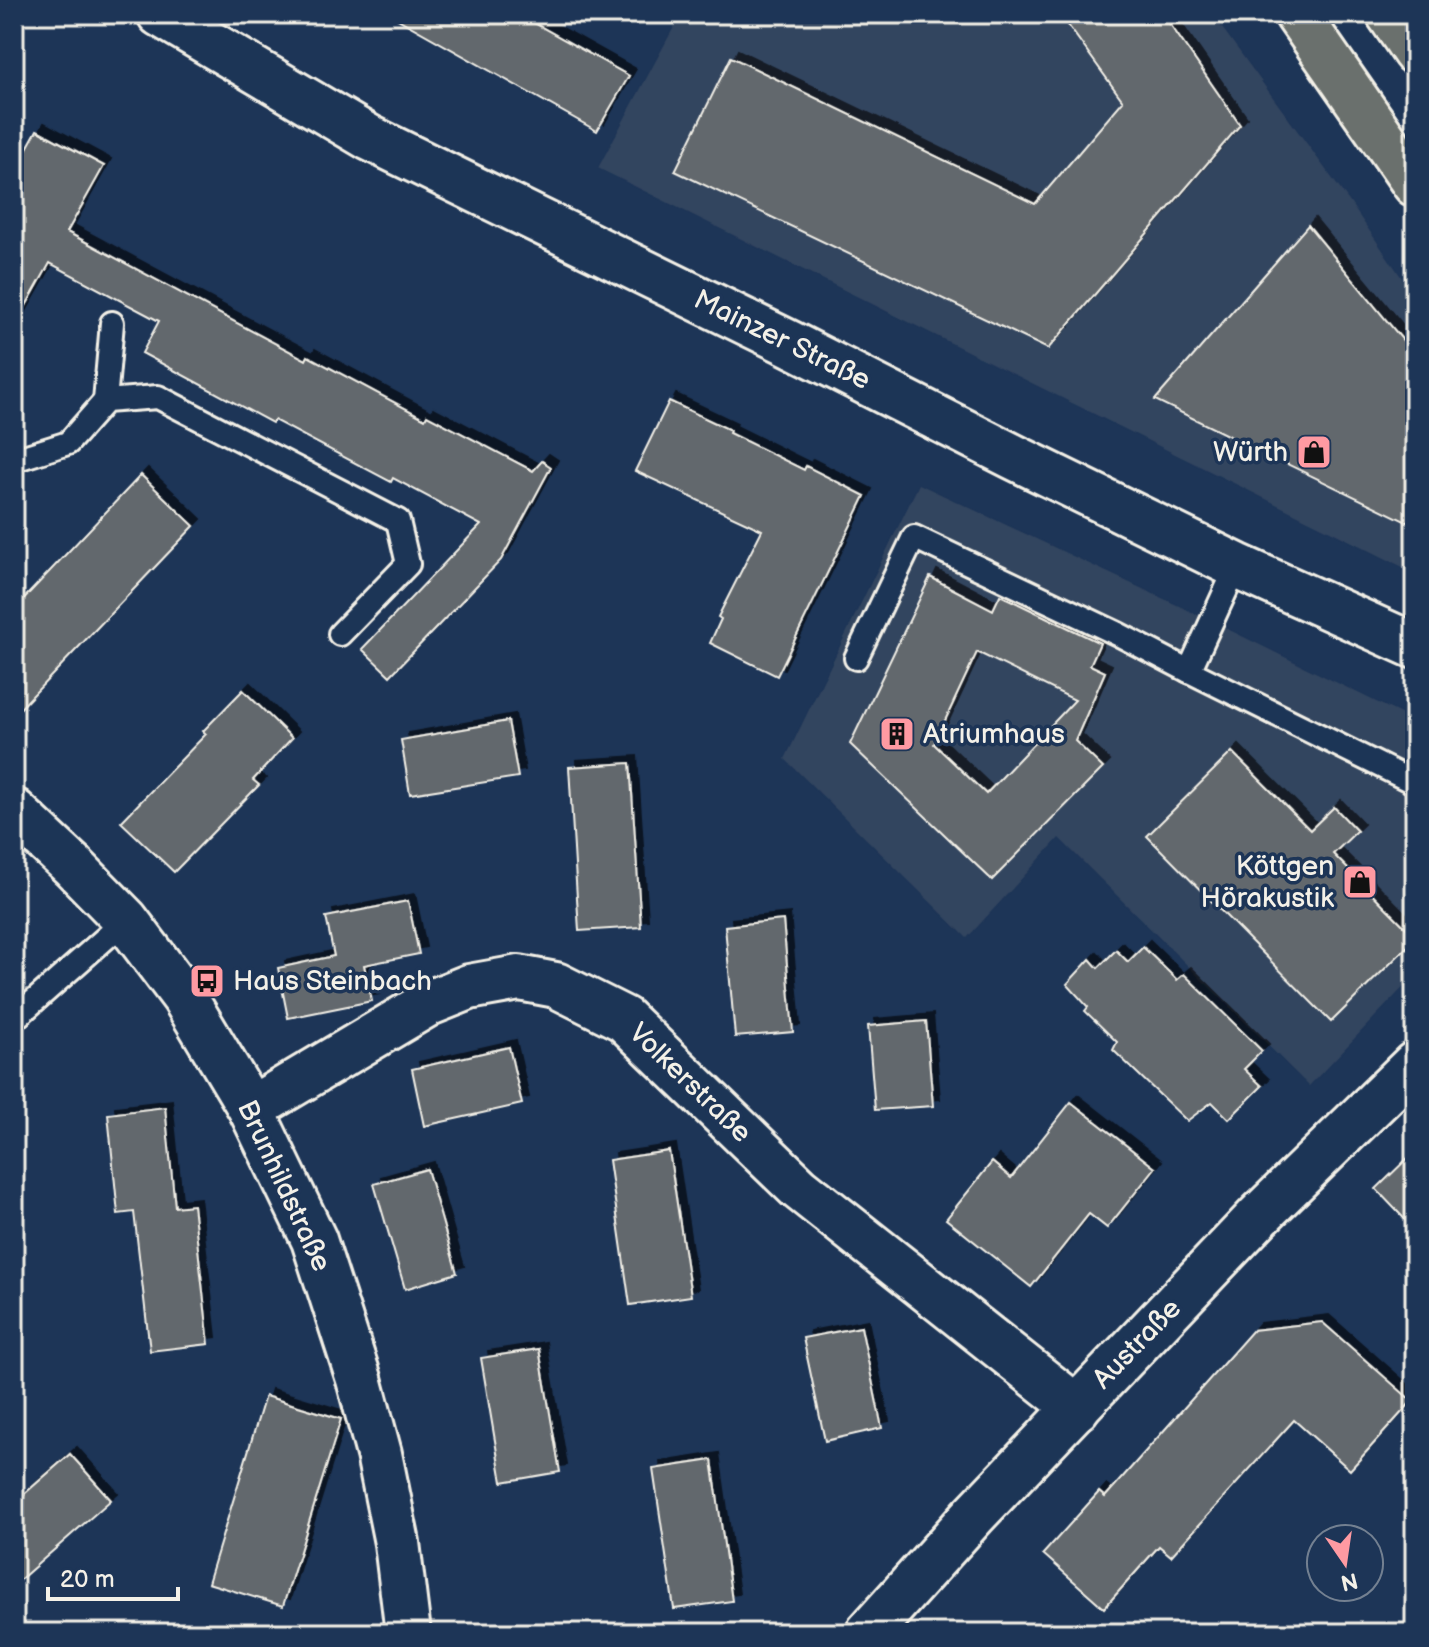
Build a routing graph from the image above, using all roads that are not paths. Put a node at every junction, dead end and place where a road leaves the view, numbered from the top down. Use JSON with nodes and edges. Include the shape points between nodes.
{"nodes":[{"id":1,"x":1297,"y":14,"type":"edge"},
{"id":2,"x":1389,"y":14,"type":"edge"},
{"id":3,"x":163,"y":15,"type":"edge"},
{"id":4,"x":1415,"y":52,"type":"edge"},
{"id":5,"x":1415,"y":184,"type":"edge"},
{"id":6,"x":112,"y":323,"type":"dead end"},
{"id":7,"x":105,"y":401,"type":"junction"},
{"id":8,"x":14,"y":460,"type":"edge"},
{"id":9,"x":1237,"y":566,"type":"junction"},
{"id":10,"x":340,"y":634,"type":"dead end"},
{"id":11,"x":1415,"y":646,"type":"edge"},
{"id":12,"x":856,"y":658,"type":"dead end"},
{"id":13,"x":1189,"y":671,"type":"junction"},
{"id":14,"x":1415,"y":783,"type":"edge"},
{"id":15,"x":14,"y":811,"type":"edge"},
{"id":16,"x":126,"y":920,"type":"junction"},
{"id":17,"x":14,"y":1019,"type":"edge"},
{"id":18,"x":1415,"y":1064,"type":"edge"},
{"id":19,"x":251,"y":1109,"type":"junction"},
{"id":20,"x":1077,"y":1408,"type":"junction"},
{"id":21,"x":408,"y":1633,"type":"edge"},
{"id":22,"x":868,"y":1633,"type":"edge"}],
"edges":[{"from":1,"to":5,"type":"main road"},
{"from":2,"to":4,"type":"main road"},
{"from":3,"to":9,"type":"street","name":"Mainzer Straße","via":[[370,138]]},
{"from":6,"to":7,"type":"lane"},
{"from":7,"to":8,"type":"lane","via":[[68,443]]},
{"from":7,"to":10,"type":"lane","via":[[158,397],[398,521],[408,564]]},
{"from":9,"to":11,"type":"street","name":"Mainzer Straße"},
{"from":9,"to":13,"type":"lane"},
{"from":12,"to":13,"type":"lane","via":[[914,537]]},
{"from":13,"to":14,"type":"lane"},
{"from":15,"to":16,"type":"street","name":"Brunhildstraße"},
{"from":16,"to":17,"type":"lane"},
{"from":16,"to":19,"type":"street","name":"Brunhildstraße","via":[[184,997]]},
{"from":18,"to":20,"type":"street","name":"Austraße","via":[[1259,1216]]},
{"from":19,"to":20,"type":"street","name":"Volkerstraße","via":[[429,1003],[469,987],[519,978],[556,985],[624,1019],[799,1188]]},
{"from":19,"to":21,"type":"street","name":"Brunhildstraße","via":[[314,1240],[359,1379],[397,1543]]},
{"from":20,"to":22,"type":"street","name":"Austraße"}]}
